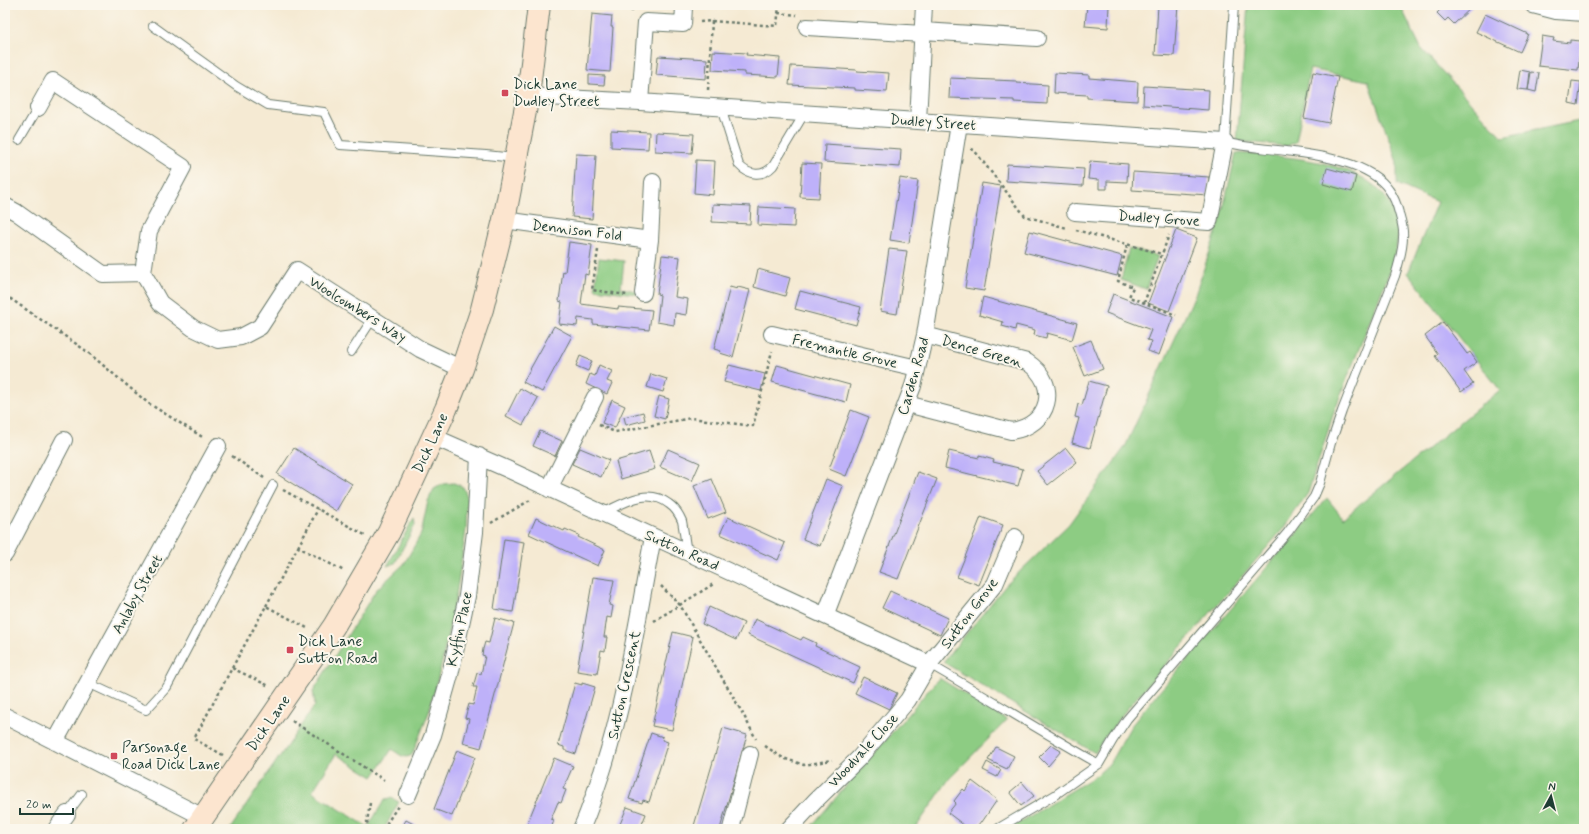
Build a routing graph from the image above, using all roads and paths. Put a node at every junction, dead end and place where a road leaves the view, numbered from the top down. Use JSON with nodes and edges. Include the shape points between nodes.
{"nodes":[{"id":1,"x":539,"y":5,"type":"edge"},
{"id":2,"x":779,"y":5,"type":"edge"},
{"id":3,"x":924,"y":5,"type":"edge"},
{"id":4,"x":1234,"y":5,"type":"edge"},
{"id":5,"x":1533,"y":5,"type":"edge"},
{"id":6,"x":684,"y":7,"type":"dead end"},
{"id":7,"x":1584,"y":13,"type":"edge"},
{"id":8,"x":712,"y":21,"type":"junction"},
{"id":9,"x":683,"y":24,"type":"junction"},
{"id":10,"x":154,"y":26,"type":"dead end"},
{"id":11,"x":807,"y":27,"type":"dead end"},
{"id":12,"x":923,"y":33,"type":"junction"},
{"id":13,"x":1037,"y":38,"type":"dead end"},
{"id":14,"x":528,"y":96,"type":"junction"},
{"id":15,"x":640,"y":102,"type":"junction"},
{"id":16,"x":38,"y":108,"type":"joint"},
{"id":17,"x":714,"y":108,"type":"junction"},
{"id":18,"x":804,"y":114,"type":"junction"},
{"id":19,"x":918,"y":121,"type":"junction"},
{"id":20,"x":958,"y":124,"type":"junction"},
{"id":21,"x":19,"y":140,"type":"dead end"},
{"id":22,"x":1225,"y":142,"type":"junction"},
{"id":23,"x":955,"y":148,"type":"junction"},
{"id":24,"x":516,"y":159,"type":"junction"},
{"id":25,"x":653,"y":182,"type":"dead end"},
{"id":26,"x":5,"y":206,"type":"edge"},
{"id":27,"x":1074,"y":212,"type":"dead end"},
{"id":28,"x":504,"y":220,"type":"junction"},
{"id":29,"x":1175,"y":220,"type":"junction"},
{"id":30,"x":600,"y":233,"type":"junction"},
{"id":31,"x":650,"y":240,"type":"junction"},
{"id":32,"x":1127,"y":245,"type":"junction"},
{"id":33,"x":1162,"y":254,"type":"junction"},
{"id":34,"x":143,"y":273,"type":"junction"},
{"id":35,"x":643,"y":293,"type":"joint"},
{"id":36,"x":5,"y":295,"type":"edge"},
{"id":37,"x":1144,"y":303,"type":"junction"},
{"id":38,"x":1176,"y":316,"type":"dead end"},
{"id":39,"x":373,"y":318,"type":"junction"},
{"id":40,"x":773,"y":334,"type":"joint"},
{"id":41,"x":925,"y":335,"type":"junction"},
{"id":42,"x":351,"y":352,"type":"dead end"},
{"id":43,"x":918,"y":368,"type":"junction"},
{"id":44,"x":462,"y":369,"type":"junction"},
{"id":45,"x":595,"y":396,"type":"dead end"},
{"id":46,"x":907,"y":404,"type":"junction"},
{"id":47,"x":584,"y":418,"type":"junction"},
{"id":48,"x":434,"y":437,"type":"junction"},
{"id":49,"x":64,"y":440,"type":"dead end"},
{"id":50,"x":218,"y":446,"type":"junction"},
{"id":51,"x":479,"y":456,"type":"junction"},
{"id":52,"x":273,"y":485,"type":"junction"},
{"id":53,"x":549,"y":489,"type":"junction"},
{"id":54,"x":318,"y":509,"type":"junction"},
{"id":55,"x":602,"y":513,"type":"junction"},
{"id":56,"x":475,"y":532,"type":"junction"},
{"id":57,"x":653,"y":537,"type":"junction"},
{"id":58,"x":1015,"y":537,"type":"dead end"},
{"id":59,"x":382,"y":544,"type":"junction"},
{"id":60,"x":298,"y":547,"type":"junction"},
{"id":61,"x":687,"y":552,"type":"junction"},
{"id":62,"x":5,"y":554,"type":"edge"},
{"id":63,"x":646,"y":572,"type":"junction"},
{"id":64,"x":731,"y":573,"type":"junction"},
{"id":65,"x":360,"y":580,"type":"junction"},
{"id":66,"x":680,"y":605,"type":"junction"},
{"id":67,"x":266,"y":606,"type":"junction"},
{"id":68,"x":825,"y":616,"type":"junction"},
{"id":69,"x":635,"y":632,"type":"junction"},
{"id":70,"x":326,"y":638,"type":"junction"},
{"id":71,"x":929,"y":664,"type":"junction"},
{"id":72,"x":232,"y":668,"type":"junction"},
{"id":73,"x":88,"y":683,"type":"junction"},
{"id":74,"x":282,"y":703,"type":"junction"},
{"id":75,"x":5,"y":716,"type":"edge"},
{"id":76,"x":55,"y":742,"type":"junction"},
{"id":77,"x":763,"y":745,"type":"dead end"},
{"id":78,"x":753,"y":747,"type":"joint"},
{"id":79,"x":859,"y":758,"type":"junction"},
{"id":80,"x":239,"y":764,"type":"junction"},
{"id":81,"x":1099,"y":764,"type":"junction"},
{"id":82,"x":384,"y":780,"type":"dead end"},
{"id":83,"x":82,"y":794,"type":"dead end"},
{"id":84,"x":408,"y":795,"type":"joint"},
{"id":85,"x":370,"y":803,"type":"dead end"},
{"id":86,"x":67,"y":814,"type":"joint"},
{"id":87,"x":199,"y":823,"type":"edge"},
{"id":88,"x":56,"y":829,"type":"edge"},
{"id":89,"x":371,"y":829,"type":"edge"},
{"id":90,"x":383,"y":829,"type":"edge"},
{"id":91,"x":581,"y":829,"type":"edge"},
{"id":92,"x":730,"y":829,"type":"edge"},
{"id":93,"x":789,"y":829,"type":"edge"},
{"id":94,"x":997,"y":829,"type":"edge"}],
"edges":[{"from":1,"to":14,"type":"street","name":"Dick Lane"},
{"from":2,"to":8,"type":"path","via":[[777,26]]},
{"from":3,"to":12,"type":"street"},
{"from":4,"to":22,"type":"lane"},
{"from":5,"to":7,"type":"street","via":[[1556,11]]},
{"from":6,"to":9,"type":"street"},
{"from":8,"to":9,"type":"path"},
{"from":8,"to":17,"type":"path"},
{"from":9,"to":15,"type":"street","via":[[646,22]]},
{"from":10,"to":24,"type":"lane","via":[[236,86],[268,105],[324,112],[340,145]]},
{"from":11,"to":12,"type":"street"},
{"from":12,"to":13,"type":"street"},
{"from":12,"to":19,"type":"street"},
{"from":14,"to":15,"type":"street","name":"Dudley Street"},
{"from":14,"to":24,"type":"street","name":"Dick Lane"},
{"from":15,"to":17,"type":"street","name":"Dudley Street"},
{"from":16,"to":21,"type":"lane"},
{"from":16,"to":34,"type":"street","via":[[54,81],[183,167],[149,231]]},
{"from":17,"to":18,"type":"street","name":"Dudley Street"},
{"from":17,"to":18,"type":"lane","via":[[739,165],[746,172],[756,174],[765,172],[773,166]]},
{"from":18,"to":19,"type":"street","name":"Dudley Street"},
{"from":19,"to":20,"type":"street","name":"Dudley Street"},
{"from":20,"to":22,"type":"street","name":"Dudley Street"},
{"from":20,"to":23,"type":"street","name":"Carden Road"},
{"from":22,"to":29,"type":"street","name":"Dudley Grove","via":[[1209,222]]},
{"from":22,"to":81,"type":"lane","via":[[1323,157],[1361,169],[1377,178],[1389,190],[1400,215],[1404,236],[1401,255],[1342,412],[1314,497],[1288,532],[1128,719]]},
{"from":23,"to":32,"type":"path","via":[[974,150],[1025,216]]},
{"from":23,"to":41,"type":"street","name":"Carden Road"},
{"from":24,"to":28,"type":"street","name":"Dick Lane"},
{"from":25,"to":31,"type":"street"},
{"from":26,"to":34,"type":"street","via":[[103,274]]},
{"from":27,"to":29,"type":"street","name":"Dudley Grove"},
{"from":28,"to":30,"type":"street","name":"Dennison Fold"},
{"from":28,"to":44,"type":"street","name":"Dick Lane","via":[[482,309]]},
{"from":29,"to":33,"type":"path"},
{"from":30,"to":31,"type":"street","name":"Dennison Fold"},
{"from":30,"to":35,"type":"path","via":[[592,290],[636,297]]},
{"from":31,"to":35,"type":"street"},
{"from":32,"to":33,"type":"path"},
{"from":32,"to":37,"type":"path","via":[[1118,281],[1133,287],[1129,297]]},
{"from":33,"to":37,"type":"path"},
{"from":34,"to":39,"type":"street","name":"Woolcombers Way","via":[[160,303],[193,328],[218,340],[242,337],[260,327],[297,270]]},
{"from":36,"to":50,"type":"path","via":[[85,350],[148,403]]},
{"from":37,"to":38,"type":"path"},
{"from":39,"to":42,"type":"lane"},
{"from":39,"to":44,"type":"street","name":"Woolcombers Way","via":[[420,349]]},
{"from":40,"to":43,"type":"street","name":"Fremantle Grove"},
{"from":40,"to":47,"type":"path","via":[[753,426],[691,418],[615,432]]},
{"from":41,"to":43,"type":"street","name":"Carden Road"},
{"from":41,"to":46,"type":"street","name":"Dence Green","via":[[1027,362],[1035,367],[1045,381],[1045,407],[1032,424],[1011,431]]},
{"from":43,"to":46,"type":"street","name":"Carden Road"},
{"from":44,"to":48,"type":"street","name":"Dick Lane"},
{"from":45,"to":47,"type":"street"},
{"from":46,"to":68,"type":"street","name":"Carden Road"},
{"from":47,"to":53,"type":"street"},
{"from":48,"to":51,"type":"street","name":"Sutton Road"},
{"from":48,"to":59,"type":"street","name":"Dick Lane"},
{"from":49,"to":62,"type":"street"},
{"from":50,"to":52,"type":"path"},
{"from":50,"to":73,"type":"street","name":"Anlaby Street"},
{"from":51,"to":53,"type":"street","name":"Sutton Road"},
{"from":51,"to":56,"type":"street","name":"Kyffin Place"},
{"from":52,"to":54,"type":"path"},
{"from":52,"to":73,"type":"lane","via":[[167,687],[146,710]]},
{"from":53,"to":55,"type":"street","name":"Sutton Road"},
{"from":53,"to":56,"type":"path"},
{"from":54,"to":59,"type":"path"},
{"from":54,"to":60,"type":"path"},
{"from":55,"to":57,"type":"street","name":"Sutton Road"},
{"from":55,"to":61,"type":"lane","via":[[641,496],[658,497],[673,506],[682,521]]},
{"from":56,"to":84,"type":"street","name":"Kyffin Place","via":[[467,596],[450,676],[433,735]]},
{"from":57,"to":61,"type":"street","name":"Sutton Road"},
{"from":57,"to":63,"type":"street","name":"Sutton Crescent"},
{"from":58,"to":71,"type":"street","name":"Sutton Grove","via":[[995,584]]},
{"from":59,"to":65,"type":"street","name":"Dick Lane"},
{"from":60,"to":65,"type":"path"},
{"from":60,"to":67,"type":"path"},
{"from":61,"to":64,"type":"street","name":"Sutton Road"},
{"from":63,"to":66,"type":"path"},
{"from":63,"to":69,"type":"street","name":"Sutton Crescent"},
{"from":64,"to":66,"type":"path"},
{"from":64,"to":68,"type":"street","name":"Sutton Road"},
{"from":65,"to":70,"type":"street","name":"Dick Lane"},
{"from":66,"to":69,"type":"path"},
{"from":66,"to":78,"type":"path","via":[[743,714]]},
{"from":67,"to":70,"type":"path"},
{"from":67,"to":72,"type":"path"},
{"from":68,"to":71,"type":"street","name":"Sutton Road"},
{"from":69,"to":91,"type":"street","name":"Sutton Crescent","via":[[614,735]]},
{"from":70,"to":74,"type":"street","name":"Dick Lane"},
{"from":71,"to":79,"type":"street","name":"Woodvale Close","via":[[908,700]]},
{"from":71,"to":81,"type":"lane"},
{"from":72,"to":74,"type":"path"},
{"from":72,"to":80,"type":"path","via":[[194,739]]},
{"from":73,"to":76,"type":"street","name":"Anlaby Street"},
{"from":74,"to":80,"type":"street","name":"Dick Lane"},
{"from":74,"to":82,"type":"path"},
{"from":75,"to":76,"type":"street"},
{"from":76,"to":87,"type":"street"},
{"from":77,"to":79,"type":"path","via":[[783,758],[804,765]]},
{"from":78,"to":92,"type":"street"},
{"from":79,"to":93,"type":"street","name":"Woodvale Close"},
{"from":80,"to":87,"type":"street","name":"Dick Lane"},
{"from":81,"to":94,"type":"lane","via":[[1055,796]]},
{"from":83,"to":86,"type":"lane"},
{"from":84,"to":90,"type":"path"},
{"from":85,"to":89,"type":"path","via":[[367,822]]},
{"from":86,"to":88,"type":"street"}]}
